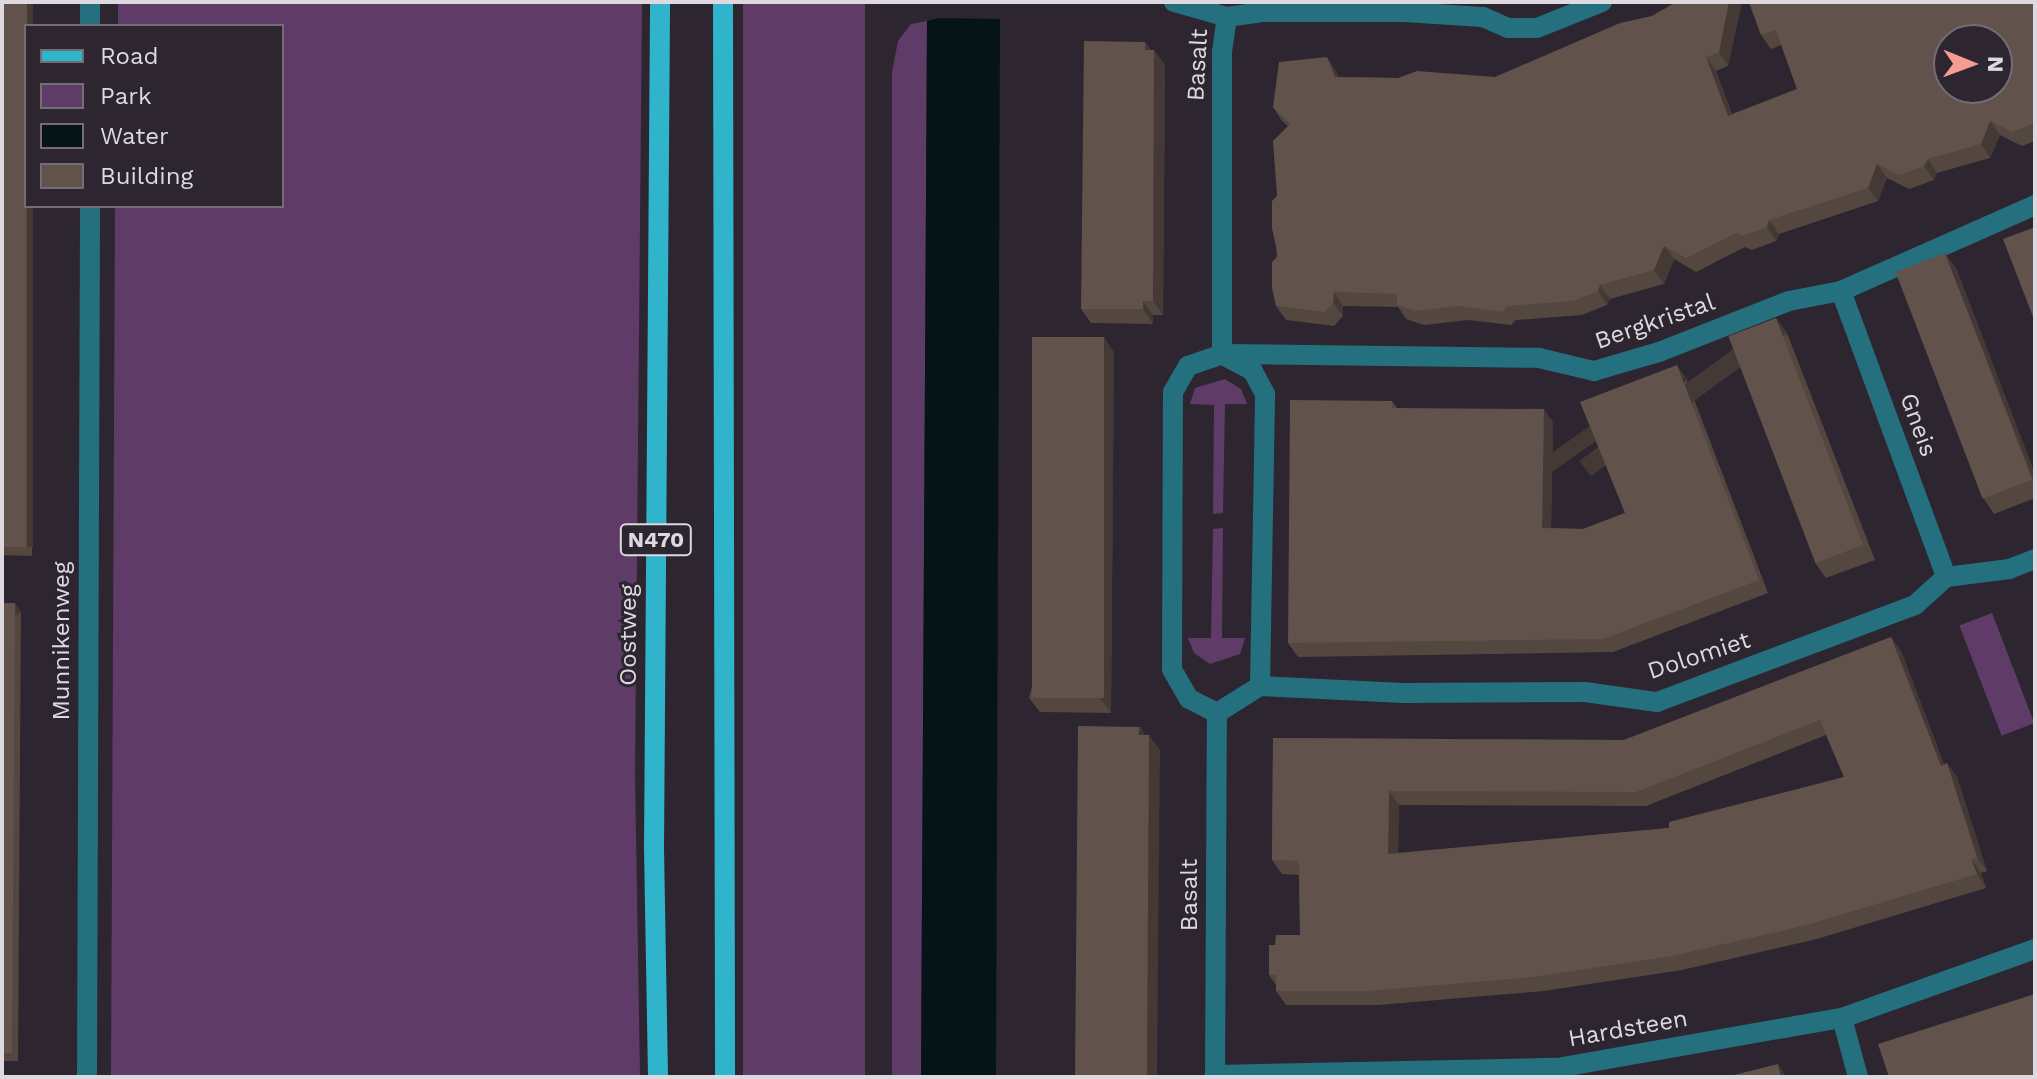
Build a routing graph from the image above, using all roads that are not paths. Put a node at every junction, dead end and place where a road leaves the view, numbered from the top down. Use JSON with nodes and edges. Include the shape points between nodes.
{"nodes":[{"id":1,"x":90,"y":2,"type":"edge"},
{"id":2,"x":660,"y":2,"type":"edge"},
{"id":3,"x":723,"y":2,"type":"edge"},
{"id":4,"x":1174,"y":2,"type":"edge"},
{"id":5,"x":1602,"y":2,"type":"edge"},
{"id":6,"x":1227,"y":17,"type":"junction"},
{"id":7,"x":90,"y":24,"type":"edge"},
{"id":8,"x":2035,"y":205,"type":"edge"},
{"id":9,"x":90,"y":208,"type":"edge"},
{"id":10,"x":1841,"y":291,"type":"junction"},
{"id":11,"x":1222,"y":354,"type":"junction"},
{"id":12,"x":2035,"y":559,"type":"edge"},
{"id":13,"x":1946,"y":577,"type":"junction"},
{"id":14,"x":1260,"y":686,"type":"junction"},
{"id":15,"x":1217,"y":713,"type":"junction"},
{"id":16,"x":2035,"y":949,"type":"edge"},
{"id":17,"x":1842,"y":1018,"type":"junction"},
{"id":18,"x":1472,"y":1074,"type":"edge"},
{"id":19,"x":1215,"y":1076,"type":"edge"},
{"id":20,"x":87,"y":1077,"type":"edge"},
{"id":21,"x":658,"y":1077,"type":"edge"},
{"id":22,"x":725,"y":1077,"type":"edge"},
{"id":23,"x":1858,"y":1077,"type":"edge"}],
"edges":[{"from":1,"to":7,"type":"street"},
{"from":2,"to":21,"type":"main road","name":"Oostweg","number":"N470","via":[[654,849]]},
{"from":3,"to":22,"type":"main road","number":"N470"},
{"from":4,"to":6,"type":"street"},
{"from":5,"to":6,"type":"street","name":"Basalt","via":[[1537,28],[1508,28],[1483,17],[1404,12],[1261,12]]},
{"from":6,"to":11,"type":"street","name":"Basalt","via":[[1222,52]]},
{"from":8,"to":10,"type":"street","name":"Bergkristal"},
{"from":9,"to":20,"type":"street","name":"Munnikenweg"},
{"from":10,"to":11,"type":"street","name":"Bergkristal","via":[[1789,301],[1659,352],[1594,371],[1539,358]]},
{"from":10,"to":13,"type":"street","name":"Gneis"},
{"from":11,"to":14,"type":"street","via":[[1253,371],[1265,394]]},
{"from":11,"to":15,"type":"street","via":[[1188,366],[1173,392],[1172,669],[1189,699]]},
{"from":12,"to":13,"type":"street","via":[[2009,569]]},
{"from":13,"to":14,"type":"street","name":"Dolomiet","via":[[1915,605],[1657,702],[1585,692],[1404,693]]},
{"from":14,"to":15,"type":"street"},
{"from":15,"to":19,"type":"street","name":"Basalt"},
{"from":16,"to":17,"type":"street","name":"Hardsteen"},
{"from":17,"to":18,"type":"street","name":"Hardsteen","via":[[1557,1068]]},
{"from":17,"to":23,"type":"street"},
{"from":18,"to":19,"type":"street","name":"Hardsteen"}]}
